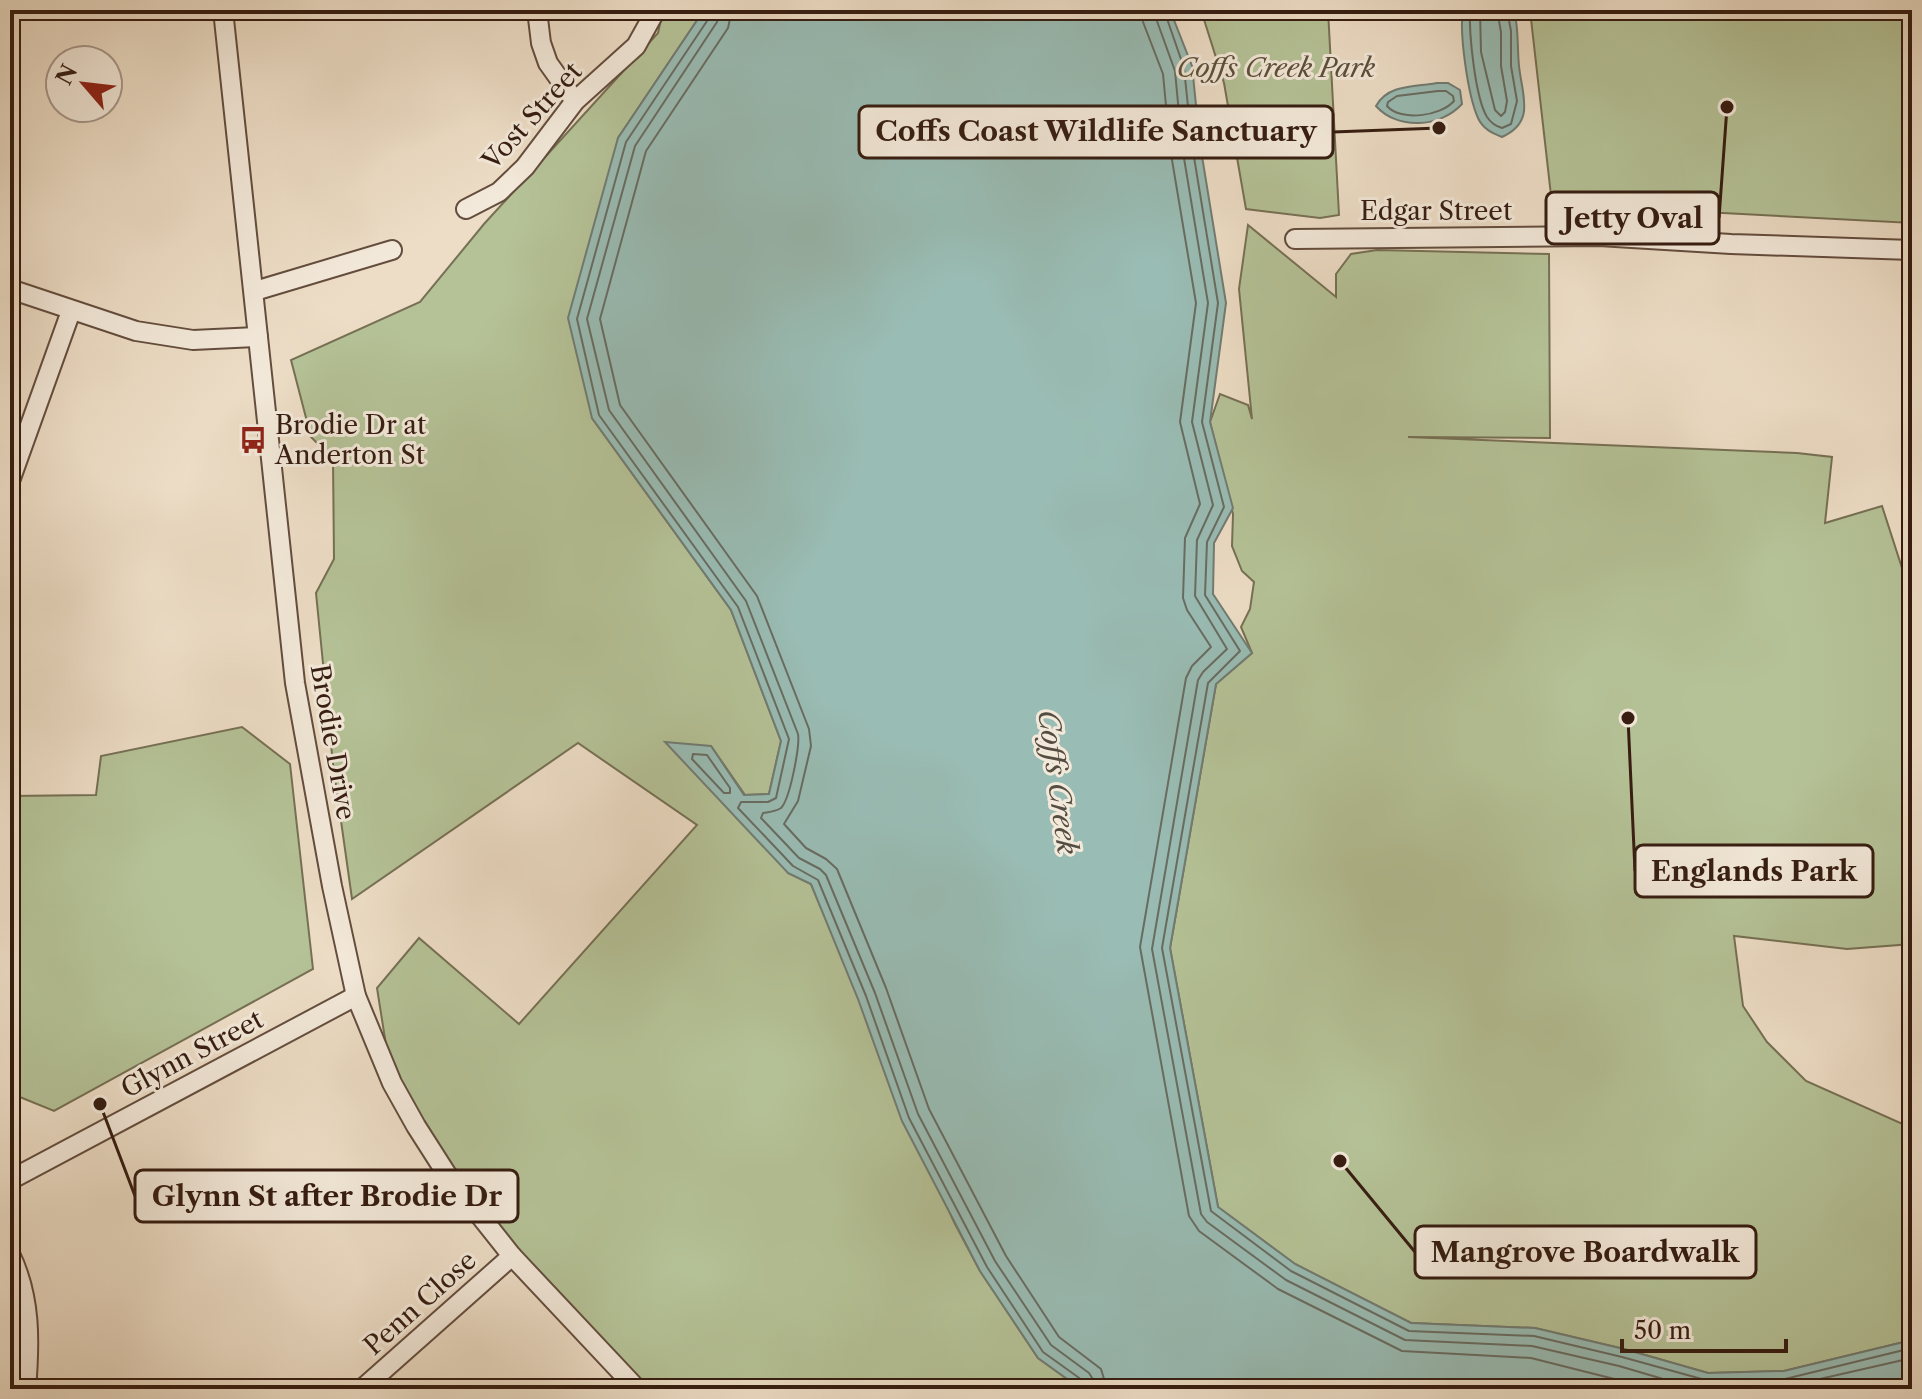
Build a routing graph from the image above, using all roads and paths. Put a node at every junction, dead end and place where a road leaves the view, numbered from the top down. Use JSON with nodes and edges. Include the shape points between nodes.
{"nodes":[{"id":1,"x":223,"y":10,"type":"edge"},
{"id":2,"x":537,"y":10,"type":"edge"},
{"id":3,"x":656,"y":10,"type":"edge"},
{"id":4,"x":575,"y":101,"type":"junction"},
{"id":5,"x":466,"y":209,"type":"dead end"},
{"id":6,"x":1295,"y":239,"type":"dead end"},
{"id":7,"x":392,"y":250,"type":"dead end"},
{"id":8,"x":1912,"y":250,"type":"edge"},
{"id":9,"x":10,"y":289,"type":"edge"},
{"id":10,"x":255,"y":291,"type":"junction"},
{"id":11,"x":71,"y":311,"type":"junction"},
{"id":12,"x":258,"y":337,"type":"junction"},
{"id":13,"x":10,"y":481,"type":"edge"},
{"id":14,"x":356,"y":996,"type":"junction"},
{"id":15,"x":10,"y":1180,"type":"edge"},
{"id":16,"x":10,"y":1254,"type":"edge"},
{"id":17,"x":512,"y":1256,"type":"junction"},
{"id":18,"x":26,"y":1389,"type":"edge"},
{"id":19,"x":362,"y":1389,"type":"edge"},
{"id":20,"x":637,"y":1389,"type":"edge"}],
"edges":[{"from":1,"to":10,"type":"street","name":"Brodie Drive"},
{"from":2,"to":4,"type":"street","via":[[548,63]]},
{"from":3,"to":4,"type":"street","name":"Vost Street","via":[[636,46]]},
{"from":4,"to":5,"type":"street","name":"Vost Street","via":[[525,167],[499,192]]},
{"from":6,"to":8,"type":"street","name":"Edgar Street","via":[[1599,236]]},
{"from":7,"to":10,"type":"street"},
{"from":9,"to":11,"type":"street"},
{"from":10,"to":12,"type":"street","name":"Brodie Drive"},
{"from":11,"to":12,"type":"street","via":[[136,331],[193,340]]},
{"from":11,"to":13,"type":"street"},
{"from":12,"to":14,"type":"street","name":"Brodie Drive","via":[[295,683]]},
{"from":14,"to":15,"type":"street","name":"Glynn Street"},
{"from":14,"to":17,"type":"street","name":"Brodie Drive","via":[[416,1126]]},
{"from":16,"to":18,"type":"street","via":[[29,1323]]},
{"from":17,"to":19,"type":"street","name":"Penn Close"},
{"from":17,"to":20,"type":"street","name":"Brodie Drive"}]}
